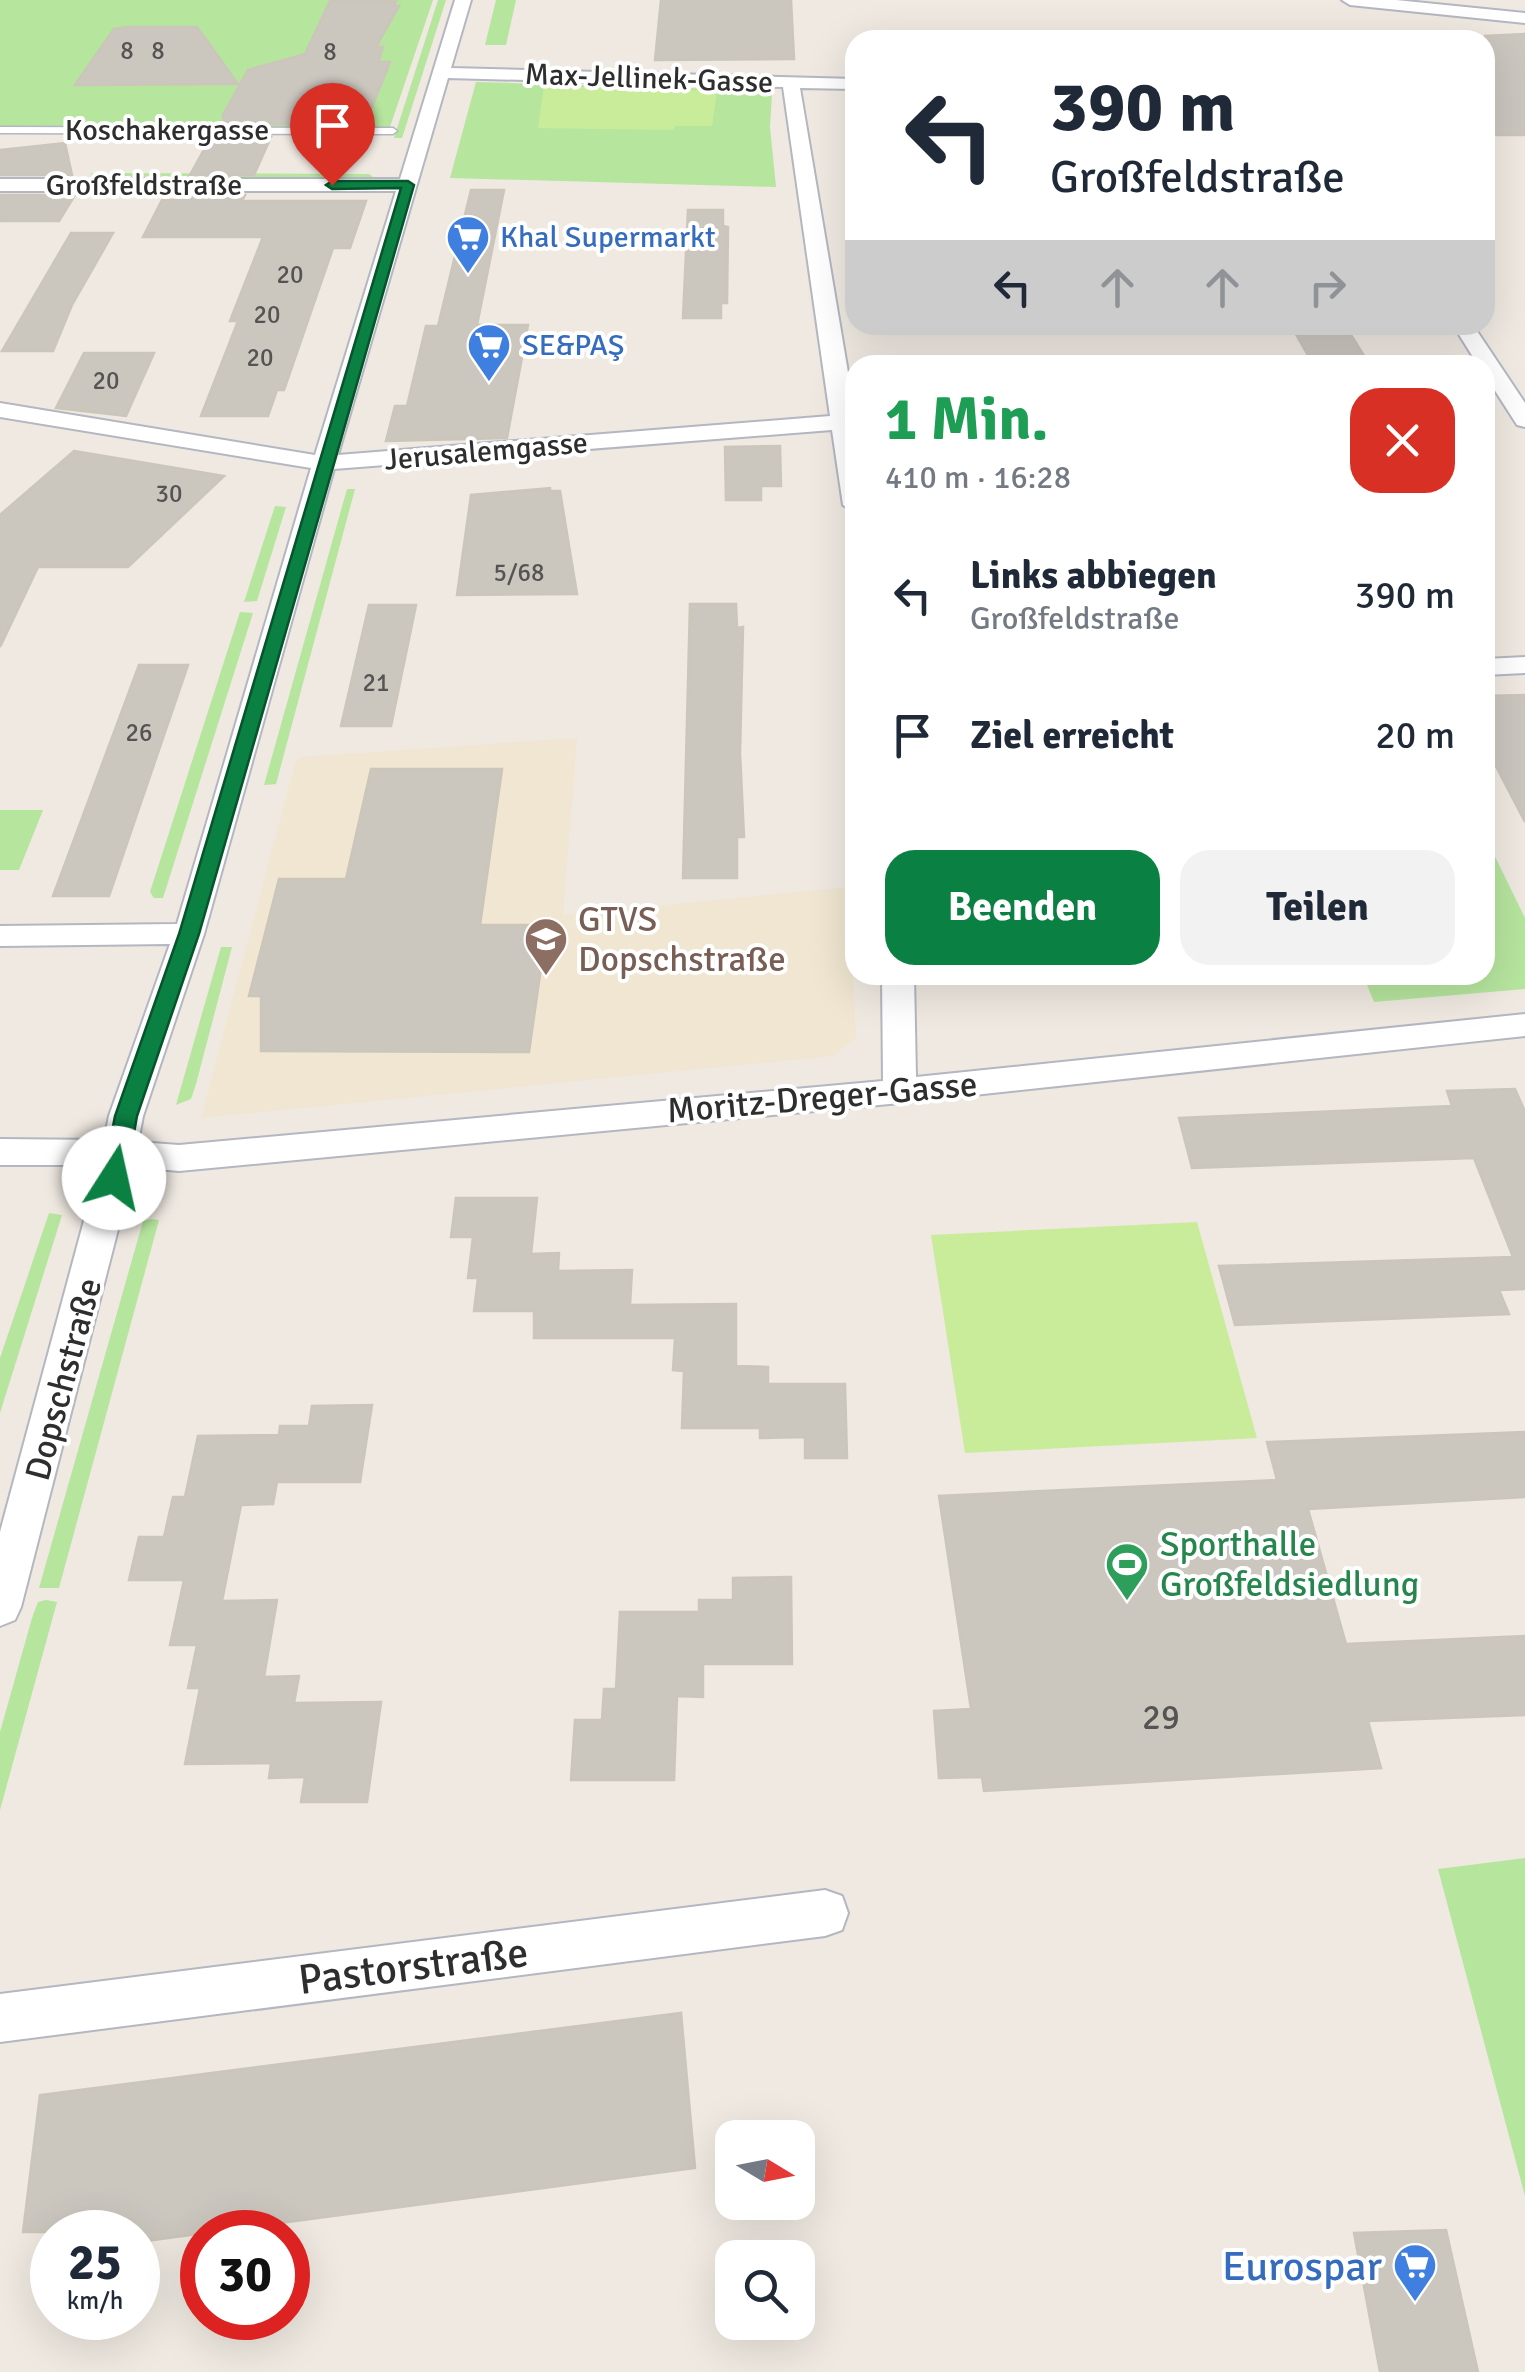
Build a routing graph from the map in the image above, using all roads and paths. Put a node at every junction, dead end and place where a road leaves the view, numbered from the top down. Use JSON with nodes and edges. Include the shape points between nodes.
{"nodes":[{"id":1,"x":463,"y":0,"type":"edge"},
{"id":2,"x":1350,"y":0,"type":"edge"},
{"id":3,"x":1525,"y":18,"type":"edge"},
{"id":4,"x":443,"y":73,"type":"junction"},
{"id":5,"x":791,"y":82,"type":"junction"},
{"id":6,"x":845,"y":84,"type":"edge"},
{"id":7,"x":0,"y":130,"type":"edge"},
{"id":8,"x":393,"y":131,"type":"dead end"},
{"id":9,"x":0,"y":185,"type":"edge"},
{"id":10,"x":408,"y":185,"type":"junction"},
{"id":11,"x":1495,"y":379,"type":"edge"},
{"id":12,"x":845,"y":410,"type":"edge"},
{"id":13,"x":1,"y":412,"type":"edge"},
{"id":14,"x":1525,"y":420,"type":"edge"},
{"id":15,"x":845,"y":422,"type":"edge"},
{"id":16,"x":324,"y":463,"type":"junction"},
{"id":17,"x":1525,"y":665,"type":"edge"},
{"id":18,"x":1495,"y":667,"type":"edge"},
{"id":19,"x":189,"y":934,"type":"junction"},
{"id":20,"x":0,"y":936,"type":"edge"},
{"id":21,"x":898,"y":985,"type":"edge"},
{"id":22,"x":1525,"y":1025,"type":"edge"},
{"id":23,"x":900,"y":1090,"type":"junction"},
{"id":24,"x":0,"y":1152,"type":"edge"},
{"id":25,"x":118,"y":1154,"type":"junction"},
{"id":26,"x":0,"y":1607,"type":"edge"},
{"id":27,"x":825,"y":1913,"type":"dead end"},
{"id":28,"x":0,"y":2018,"type":"edge"}],
"edges":[{"from":1,"to":4,"type":"street","name":"Dopschstraße"},
{"from":2,"to":3,"type":"street"},
{"from":4,"to":5,"type":"street","name":"Max-Jellinek-Gasse"},
{"from":4,"to":10,"type":"street","name":"Dopschstraße"},
{"from":5,"to":6,"type":"street","name":"Max-Jellinek-Gasse"},
{"from":5,"to":12,"type":"street"},
{"from":7,"to":8,"type":"lane","name":"Koschakergasse"},
{"from":9,"to":10,"type":"street","name":"Großfeldstraße"},
{"from":10,"to":16,"type":"street","name":"Dopschstraße"},
{"from":11,"to":14,"type":"street"},
{"from":13,"to":16,"type":"street","name":"Jerusalemgasse"},
{"from":15,"to":16,"type":"street","name":"Jerusalemgasse"},
{"from":16,"to":19,"type":"street","name":"Dopschstraße"},
{"from":17,"to":18,"type":"street"},
{"from":19,"to":20,"type":"street"},
{"from":19,"to":25,"type":"street","name":"Dopschstraße"},
{"from":21,"to":23,"type":"street"},
{"from":22,"to":23,"type":"street","name":"Moritz-Dreger-Gasse"},
{"from":23,"to":25,"type":"street","name":"Moritz-Dreger-Gasse","via":[[179,1158]]},
{"from":24,"to":25,"type":"street","name":"Moritz-Dreger-Gasse"},
{"from":25,"to":26,"type":"street","name":"Dopschstraße"},
{"from":27,"to":28,"type":"street","name":"Pastorstraße"}]}
